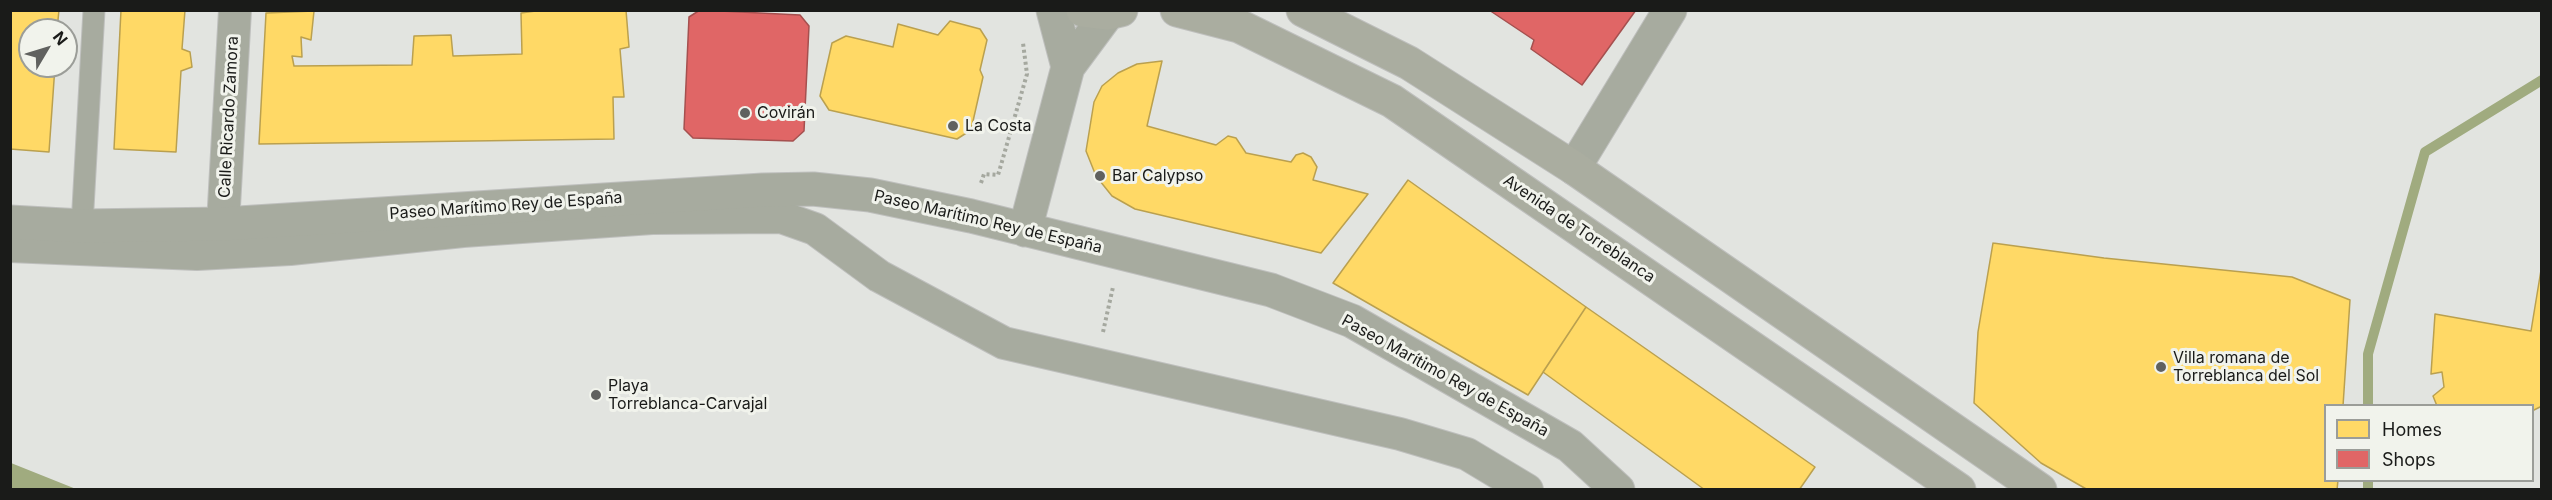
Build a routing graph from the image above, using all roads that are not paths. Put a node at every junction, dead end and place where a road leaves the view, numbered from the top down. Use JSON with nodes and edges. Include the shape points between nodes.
{"nodes":[{"id":1,"x":94,"y":10,"type":"edge"},
{"id":2,"x":235,"y":10,"type":"edge"},
{"id":3,"x":1053,"y":10,"type":"edge"},
{"id":4,"x":1177,"y":10,"type":"edge"},
{"id":5,"x":1303,"y":10,"type":"edge"},
{"id":6,"x":1670,"y":10,"type":"edge"},
{"id":7,"x":1104,"y":12,"type":"edge"},
{"id":8,"x":1068,"y":67,"type":"junction"},
{"id":9,"x":1574,"y":168,"type":"junction"},
{"id":10,"x":10,"y":222,"type":"edge"},
{"id":11,"x":223,"y":225,"type":"junction"},
{"id":12,"x":82,"y":226,"type":"junction"},
{"id":13,"x":1025,"y":230,"type":"junction"},
{"id":14,"x":10,"y":246,"type":"edge"},
{"id":15,"x":1527,"y":489,"type":"edge"},
{"id":16,"x":1538,"y":489,"type":"edge"},
{"id":17,"x":1543,"y":489,"type":"edge"},
{"id":18,"x":1618,"y":489,"type":"edge"},
{"id":19,"x":1959,"y":489,"type":"edge"},
{"id":20,"x":2040,"y":489,"type":"edge"}],
"edges":[{"from":1,"to":12,"type":"lane"},
{"from":2,"to":11,"type":"street","name":"Calle Ricardo Zamora"},
{"from":3,"to":8,"type":"street"},
{"from":4,"to":19,"type":"main road","name":"Avenida de Torreblanca","via":[[1239,26],[1392,101]]},
{"from":5,"to":9,"type":"main road","via":[[1409,63]]},
{"from":6,"to":9,"type":"street"},
{"from":7,"to":8,"type":"street"},
{"from":8,"to":13,"type":"street"},
{"from":9,"to":20,"type":"main road"},
{"from":10,"to":12,"type":"street","name":"Paseo Marítimo Rey de España"},
{"from":11,"to":12,"type":"street","name":"Paseo Marítimo Rey de España"},
{"from":11,"to":13,"type":"street","name":"Paseo Marítimo Rey de España","via":[[813,189],[870,195]]},
{"from":13,"to":18,"type":"street","name":"Paseo Marítimo Rey de España","via":[[1271,290],[1352,321],[1570,446]]},
{"from":14,"to":15,"type":"street","via":[[196,254],[652,218],[781,217],[815,229],[879,276],[1004,343],[1400,434],[1467,454]]},
{"from":16,"to":17,"type":"street"}]}
